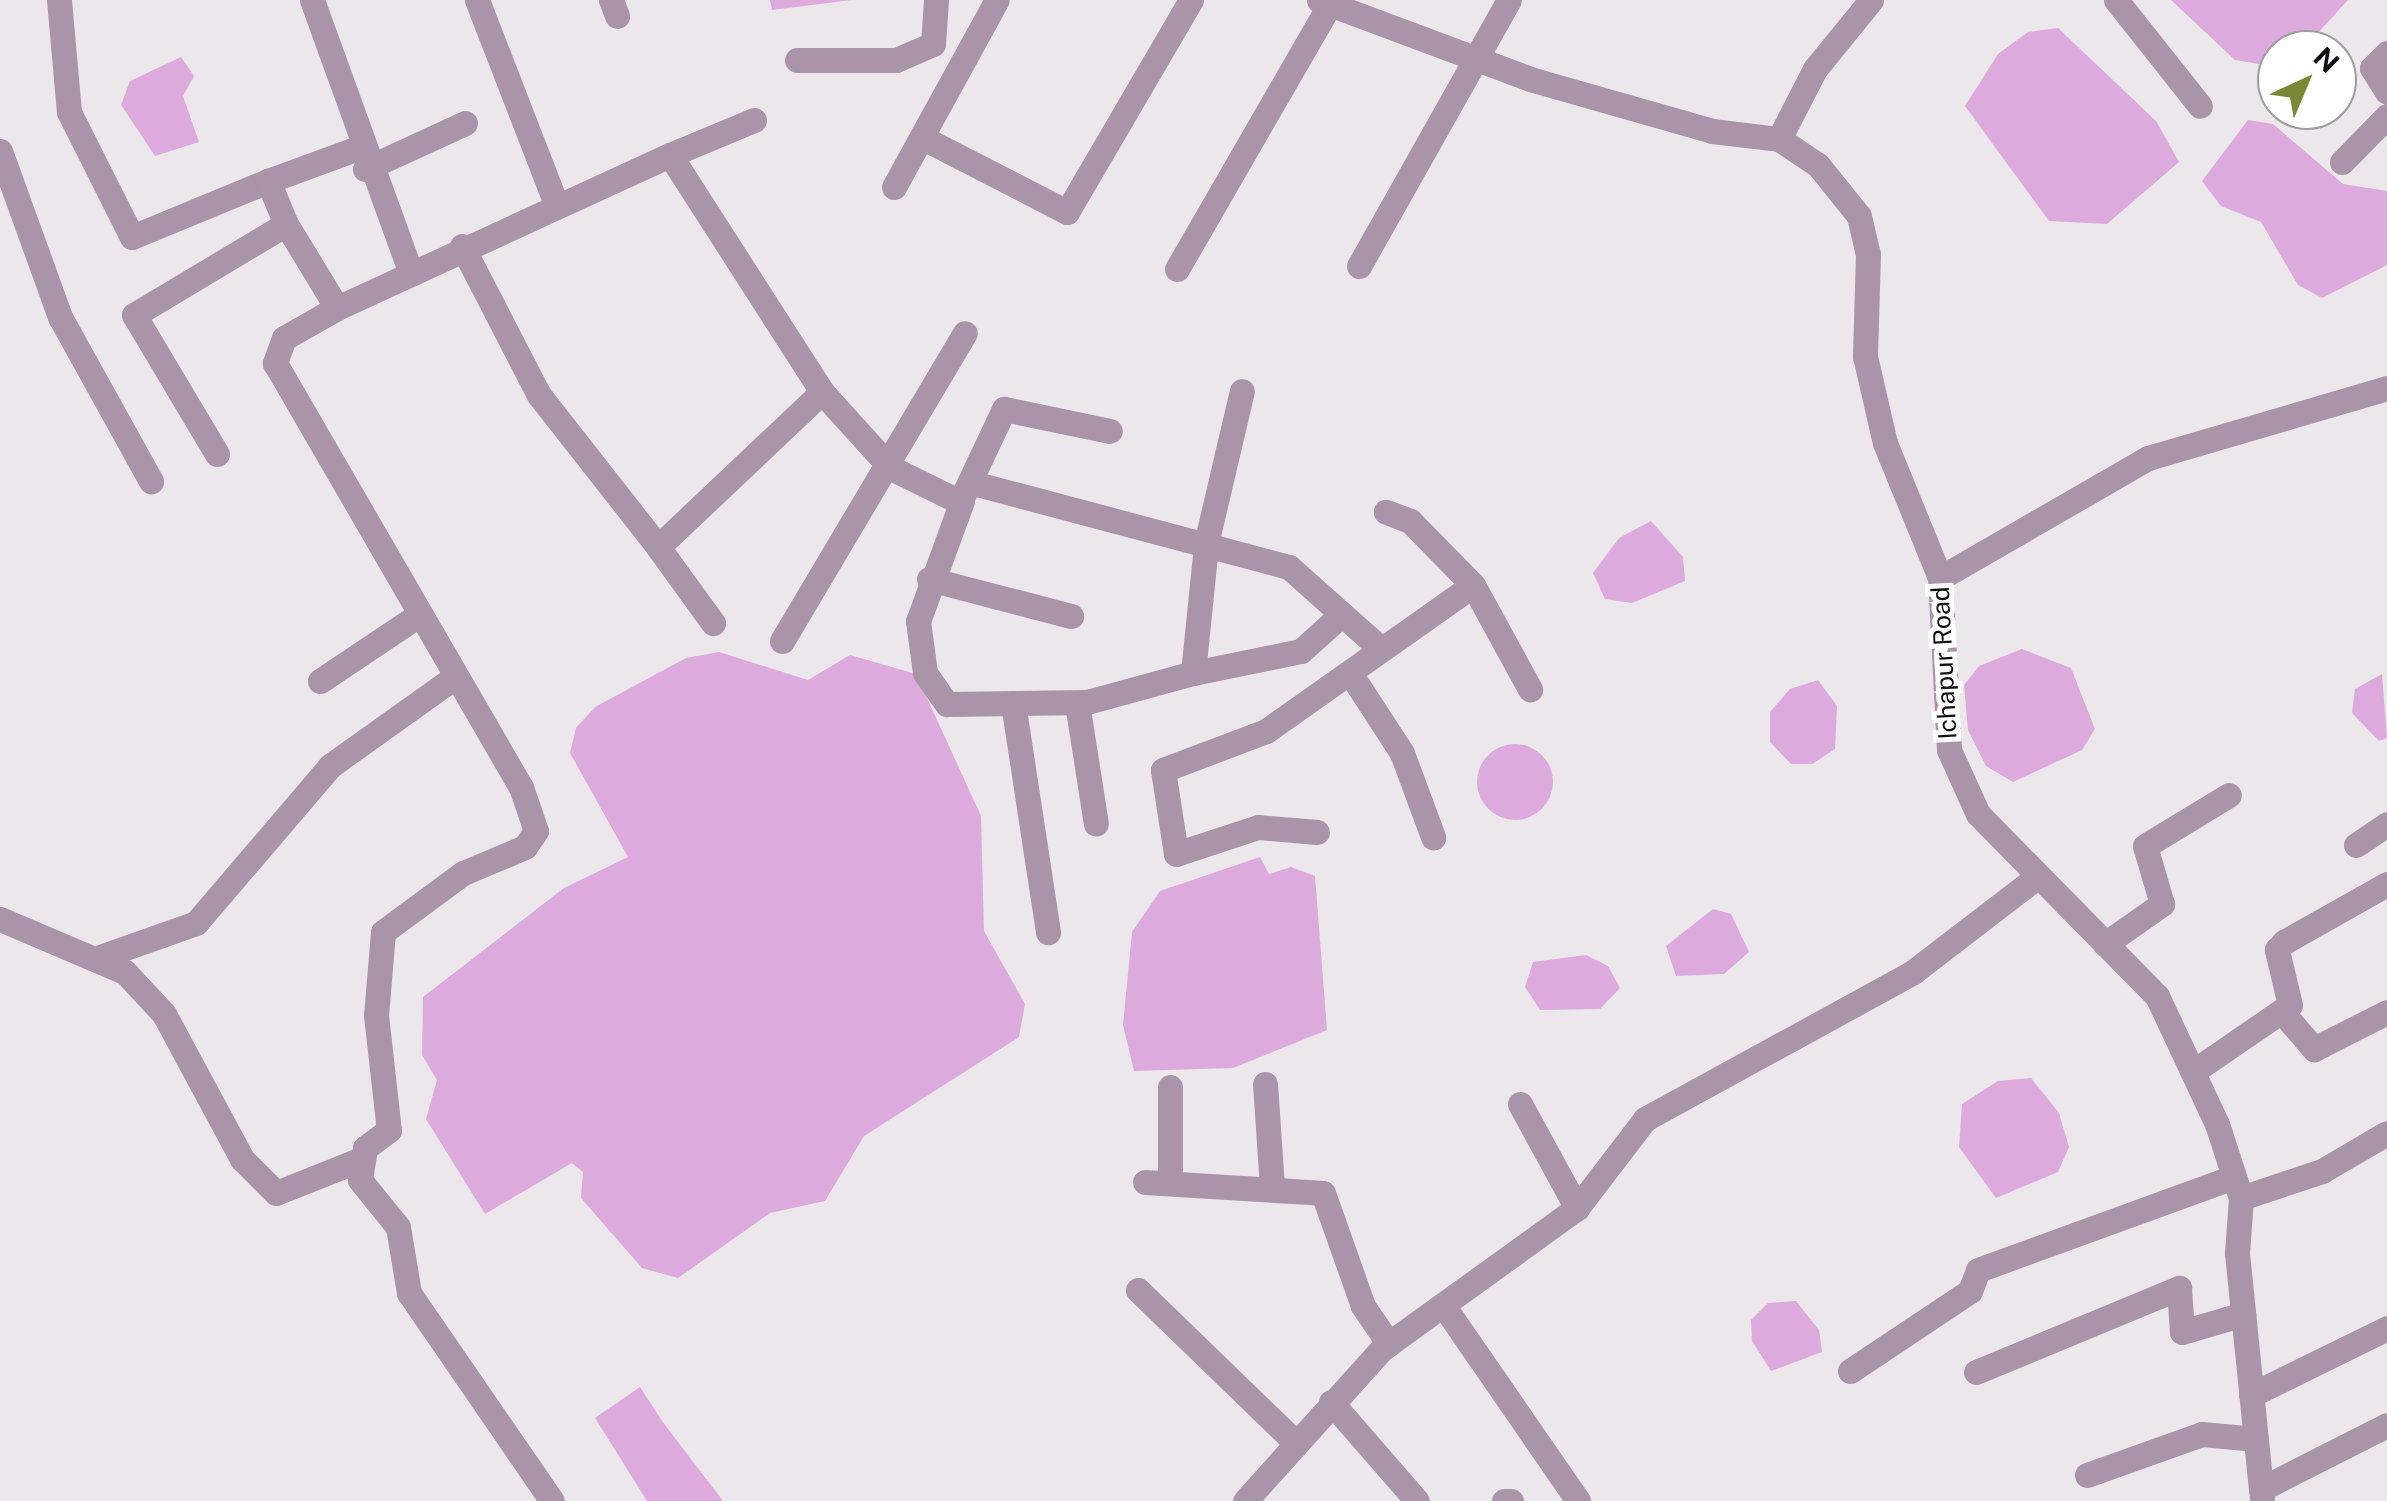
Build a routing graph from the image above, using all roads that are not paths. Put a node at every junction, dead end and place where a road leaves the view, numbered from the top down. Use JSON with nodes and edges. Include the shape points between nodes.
{"nodes":[{"id":1,"x":59,"y":0,"type":"edge"},
{"id":2,"x":312,"y":0,"type":"edge"},
{"id":3,"x":476,"y":0,"type":"edge"},
{"id":4,"x":936,"y":0,"type":"edge"},
{"id":5,"x":997,"y":0,"type":"edge"},
{"id":6,"x":1191,"y":0,"type":"edge"},
{"id":7,"x":1509,"y":0,"type":"edge"},
{"id":8,"x":1870,"y":0,"type":"edge"},
{"id":9,"x":2116,"y":0,"type":"edge"},
{"id":10,"x":1324,"y":2,"type":"edge"},
{"id":11,"x":2387,"y":53,"type":"edge"},
{"id":12,"x":1474,"y":57,"type":"junction"},
{"id":13,"x":797,"y":60,"type":"dead end"},
{"id":14,"x":2387,"y":92,"type":"edge"},
{"id":15,"x":2200,"y":106,"type":"dead end"},
{"id":16,"x":2387,"y":116,"type":"edge"},
{"id":17,"x":754,"y":120,"type":"dead end"},
{"id":18,"x":465,"y":123,"type":"dead end"},
{"id":19,"x":923,"y":138,"type":"junction"},
{"id":20,"x":1780,"y":139,"type":"junction"},
{"id":21,"x":0,"y":151,"type":"edge"},
{"id":22,"x":670,"y":156,"type":"junction"},
{"id":23,"x":363,"y":158,"type":"junction"},
{"id":24,"x":2342,"y":162,"type":"dead end"},
{"id":25,"x":268,"y":181,"type":"junction"},
{"id":26,"x":894,"y":187,"type":"dead end"},
{"id":27,"x":556,"y":204,"type":"junction"},
{"id":28,"x":286,"y":224,"type":"junction"},
{"id":29,"x":462,"y":246,"type":"junction"},
{"id":30,"x":1360,"y":266,"type":"dead end"},
{"id":31,"x":1177,"y":269,"type":"dead end"},
{"id":32,"x":410,"y":271,"type":"junction"},
{"id":33,"x":337,"y":308,"type":"junction"},
{"id":34,"x":966,"y":333,"type":"dead end"},
{"id":35,"x":2387,"y":388,"type":"edge"},
{"id":36,"x":1242,"y":390,"type":"dead end"},
{"id":37,"x":822,"y":392,"type":"junction"},
{"id":38,"x":1110,"y":431,"type":"dead end"},
{"id":39,"x":217,"y":454,"type":"dead end"},
{"id":40,"x":891,"y":468,"type":"junction"},
{"id":41,"x":151,"y":481,"type":"dead end"},
{"id":42,"x":967,"y":492,"type":"junction"},
{"id":43,"x":1386,"y":512,"type":"dead end"},
{"id":44,"x":1206,"y":544,"type":"junction"},
{"id":45,"x":658,"y":547,"type":"junction"},
{"id":46,"x":1940,"y":578,"type":"junction"},
{"id":47,"x":928,"y":579,"type":"junction"},
{"id":48,"x":1474,"y":585,"type":"junction"},
{"id":49,"x":1342,"y":614,"type":"junction"},
{"id":50,"x":417,"y":616,"type":"junction"},
{"id":51,"x":1071,"y":616,"type":"dead end"},
{"id":52,"x":713,"y":623,"type":"dead end"},
{"id":53,"x":782,"y":642,"type":"dead end"},
{"id":54,"x":1380,"y":648,"type":"junction"},
{"id":55,"x":1192,"y":673,"type":"junction"},
{"id":56,"x":1350,"y":673,"type":"junction"},
{"id":57,"x":455,"y":677,"type":"junction"},
{"id":58,"x":320,"y":681,"type":"dead end"},
{"id":59,"x":1530,"y":689,"type":"dead end"},
{"id":60,"x":1013,"y":703,"type":"junction"},
{"id":61,"x":1077,"y":703,"type":"junction"},
{"id":62,"x":2229,"y":795,"type":"dead end"},
{"id":63,"x":1096,"y":824,"type":"dead end"},
{"id":64,"x":2387,"y":824,"type":"edge"},
{"id":65,"x":1318,"y":832,"type":"dead end"},
{"id":66,"x":1433,"y":837,"type":"dead end"},
{"id":67,"x":2356,"y":845,"type":"dead end"},
{"id":68,"x":2034,"y":878,"type":"junction"},
{"id":69,"x":2387,"y":884,"type":"edge"},
{"id":70,"x":0,"y":918,"type":"edge"},
{"id":71,"x":1048,"y":932,"type":"dead end"},
{"id":72,"x":2105,"y":944,"type":"junction"},
{"id":73,"x":100,"y":957,"type":"junction"},
{"id":74,"x":2283,"y":1012,"type":"junction"},
{"id":75,"x":2387,"y":1012,"type":"edge"},
{"id":76,"x":2194,"y":1070,"type":"junction"},
{"id":77,"x":1265,"y":1084,"type":"dead end"},
{"id":78,"x":1170,"y":1086,"type":"dead end"},
{"id":79,"x":1520,"y":1104,"type":"dead end"},
{"id":80,"x":2387,"y":1133,"type":"edge"},
{"id":81,"x":357,"y":1161,"type":"junction"},
{"id":82,"x":1272,"y":1188,"type":"junction"},
{"id":83,"x":2238,"y":1188,"type":"junction"},
{"id":84,"x":1577,"y":1208,"type":"junction"},
{"id":85,"x":1138,"y":1290,"type":"dead end"},
{"id":86,"x":1443,"y":1305,"type":"junction"},
{"id":87,"x":2243,"y":1314,"type":"junction"},
{"id":88,"x":2387,"y":1328,"type":"edge"},
{"id":89,"x":1390,"y":1344,"type":"junction"},
{"id":90,"x":1850,"y":1371,"type":"dead end"},
{"id":91,"x":1976,"y":1372,"type":"dead end"},
{"id":92,"x":2252,"y":1395,"type":"junction"},
{"id":93,"x":1332,"y":1402,"type":"junction"},
{"id":94,"x":2387,"y":1425,"type":"edge"},
{"id":95,"x":2256,"y":1439,"type":"junction"},
{"id":96,"x":1296,"y":1443,"type":"junction"},
{"id":97,"x":2087,"y":1475,"type":"dead end"},
{"id":98,"x":2261,"y":1495,"type":"edge"},
{"id":99,"x":1413,"y":1500,"type":"edge"},
{"id":100,"x":552,"y":1501,"type":"edge"},
{"id":101,"x":1245,"y":1501,"type":"edge"},
{"id":102,"x":1578,"y":1501,"type":"edge"}],
"edges":[{"from":1,"to":25,"type":"street","via":[[69,112],[132,236]]},
{"from":2,"to":23,"type":"street"},
{"from":3,"to":27,"type":"street"},
{"from":4,"to":13,"type":"street","via":[[933,44],[896,60]]},
{"from":5,"to":19,"type":"street"},
{"from":6,"to":19,"type":"street","via":[[1067,212]]},
{"from":7,"to":12,"type":"street"},
{"from":8,"to":20,"type":"street","via":[[1815,69]]},
{"from":9,"to":15,"type":"street"},
{"from":10,"to":12,"type":"street","name":"Ichapur Road"},
{"from":10,"to":31,"type":"street"},
{"from":11,"to":14,"type":"street","via":[[2372,68]]},
{"from":12,"to":20,"type":"street","name":"Ichapur Road","via":[[1712,131]]},
{"from":12,"to":30,"type":"street"},
{"from":16,"to":24,"type":"street"},
{"from":17,"to":22,"type":"street"},
{"from":18,"to":23,"type":"street"},
{"from":19,"to":26,"type":"street"},
{"from":20,"to":46,"type":"street","name":"Ichapur Road","via":[[1818,165],[1859,216],[1868,254],[1865,356],[1881,426]]},
{"from":21,"to":41,"type":"street","via":[[60,317]]},
{"from":22,"to":27,"type":"street"},
{"from":22,"to":37,"type":"street"},
{"from":23,"to":25,"type":"street"},
{"from":23,"to":32,"type":"street"},
{"from":25,"to":28,"type":"street"},
{"from":27,"to":29,"type":"street"},
{"from":28,"to":33,"type":"street"},
{"from":28,"to":39,"type":"street","via":[[134,316]]},
{"from":29,"to":32,"type":"street"},
{"from":29,"to":45,"type":"street","via":[[539,395]]},
{"from":32,"to":33,"type":"street"},
{"from":33,"to":50,"type":"street","via":[[284,338],[275,363]]},
{"from":34,"to":40,"type":"street"},
{"from":35,"to":46,"type":"street","via":[[2148,458]]},
{"from":36,"to":44,"type":"street"},
{"from":37,"to":40,"type":"street"},
{"from":37,"to":45,"type":"street"},
{"from":38,"to":42,"type":"street","via":[[1004,409]]},
{"from":40,"to":42,"type":"street"},
{"from":40,"to":53,"type":"street"},
{"from":42,"to":44,"type":"street"},
{"from":42,"to":47,"type":"street"},
{"from":43,"to":48,"type":"street","via":[[1410,521]]},
{"from":44,"to":49,"type":"street","via":[[1289,567]]},
{"from":44,"to":55,"type":"street"},
{"from":45,"to":52,"type":"street"},
{"from":46,"to":68,"type":"street","name":"Ichapur Road","via":[[1949,750],[1978,814]]},
{"from":47,"to":51,"type":"street"},
{"from":47,"to":60,"type":"street","via":[[918,621],[925,673],[946,704]]},
{"from":48,"to":54,"type":"street"},
{"from":48,"to":59,"type":"street"},
{"from":49,"to":54,"type":"street"},
{"from":49,"to":55,"type":"street","via":[[1301,651]]},
{"from":50,"to":57,"type":"street"},
{"from":50,"to":58,"type":"street"},
{"from":54,"to":56,"type":"street"},
{"from":55,"to":61,"type":"street"},
{"from":56,"to":65,"type":"street","via":[[1266,731],[1163,770],[1176,854],[1258,827]]},
{"from":56,"to":66,"type":"street","via":[[1402,753]]},
{"from":57,"to":73,"type":"street","via":[[330,766],[196,923]]},
{"from":57,"to":81,"type":"street","via":[[521,787],[536,832],[525,848],[463,873],[382,932],[376,1015],[388,1130]]},
{"from":60,"to":61,"type":"street"},
{"from":60,"to":71,"type":"street"},
{"from":61,"to":63,"type":"street"},
{"from":62,"to":72,"type":"street","via":[[2145,846],[2162,904]]},
{"from":64,"to":67,"type":"street"},
{"from":68,"to":72,"type":"street","name":"Ichapur Road"},
{"from":68,"to":84,"type":"street","via":[[1913,972],[1644,1119]]},
{"from":69,"to":74,"type":"street","via":[[2277,950],[2292,990]]},
{"from":70,"to":73,"type":"street"},
{"from":72,"to":76,"type":"street","name":"Ichapur Road","via":[[2157,996]]},
{"from":73,"to":81,"type":"street","via":[[164,1014],[242,1160],[276,1193]]},
{"from":74,"to":75,"type":"street","via":[[2314,1049]]},
{"from":74,"to":76,"type":"street"},
{"from":76,"to":83,"type":"street","name":"Ichapur Road"},
{"from":77,"to":82,"type":"street"},
{"from":78,"to":82,"type":"street","via":[[1158,1183]]},
{"from":79,"to":84,"type":"street"},
{"from":80,"to":83,"type":"street","via":[[2322,1170]]},
{"from":81,"to":100,"type":"street","via":[[360,1180],[407,1247],[409,1292]]},
{"from":82,"to":89,"type":"street","via":[[1328,1197],[1364,1306]]},
{"from":83,"to":87,"type":"street","name":"Ichapur Road"},
{"from":83,"to":90,"type":"street","via":[[1978,1270],[1970,1291]]},
{"from":84,"to":86,"type":"street"},
{"from":85,"to":96,"type":"street"},
{"from":86,"to":89,"type":"street"},
{"from":86,"to":102,"type":"street"},
{"from":87,"to":91,"type":"street","via":[[2182,1332],[2179,1288]]},
{"from":87,"to":92,"type":"street","name":"Ichapur Road"},
{"from":88,"to":92,"type":"street"},
{"from":89,"to":93,"type":"street"},
{"from":92,"to":95,"type":"street","name":"Ichapur Road"},
{"from":93,"to":96,"type":"street"},
{"from":93,"to":99,"type":"street"},
{"from":94,"to":98,"type":"street"},
{"from":95,"to":97,"type":"street","via":[[2202,1434]]},
{"from":95,"to":98,"type":"street","name":"Ichapur Road"},
{"from":96,"to":101,"type":"street"}]}
